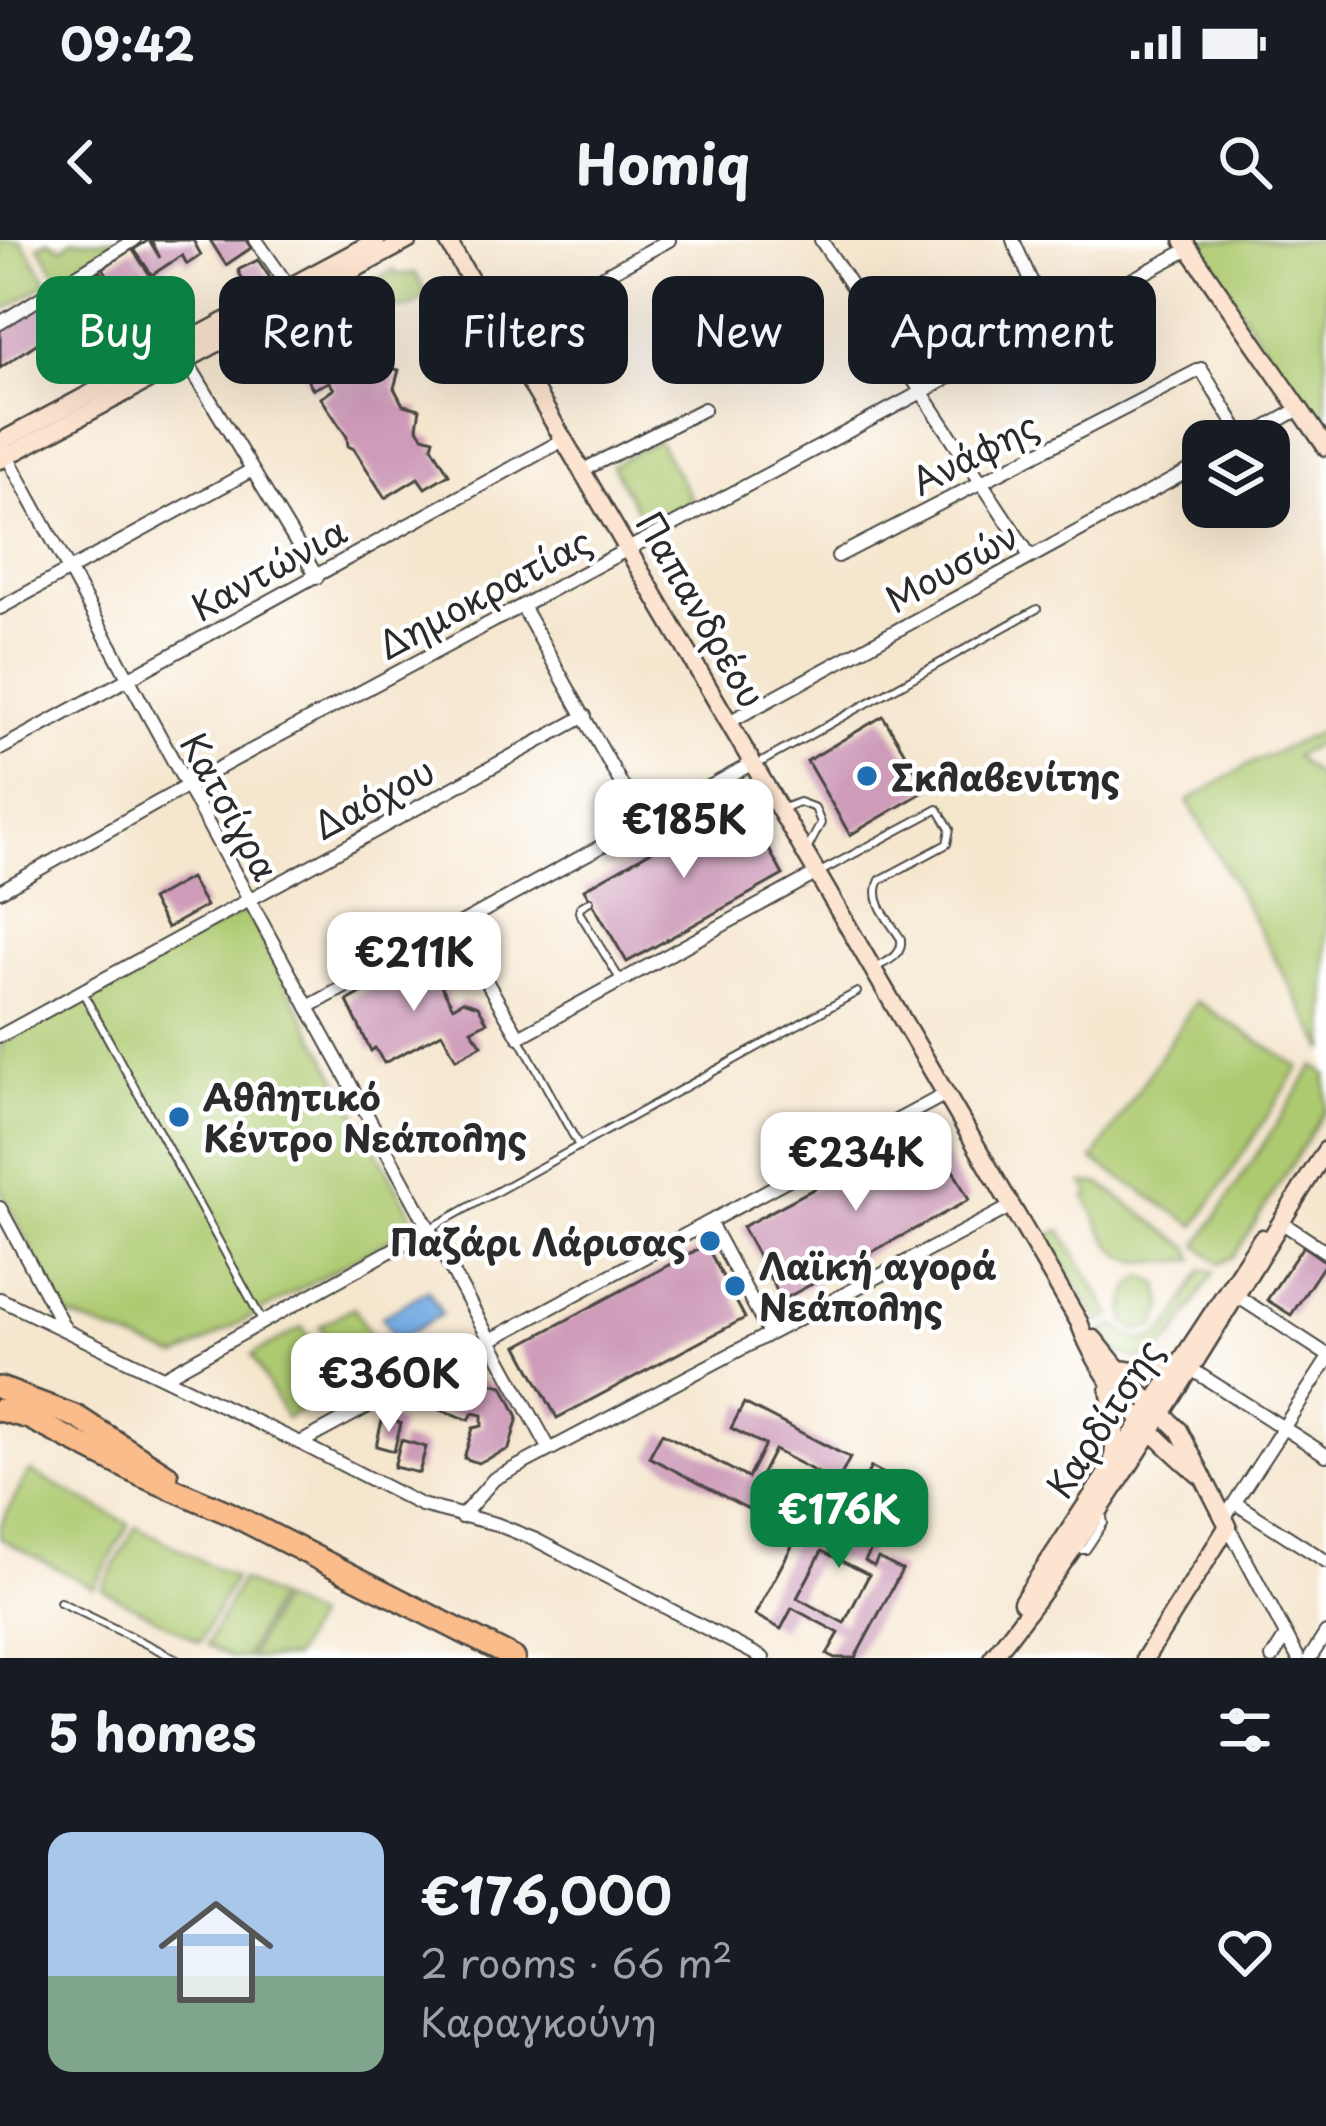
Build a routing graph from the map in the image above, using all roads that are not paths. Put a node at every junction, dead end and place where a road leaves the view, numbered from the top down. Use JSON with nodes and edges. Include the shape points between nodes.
{"nodes":[{"id":1,"x":134,"y":240,"type":"edge"},
{"id":2,"x":256,"y":240,"type":"edge"},
{"id":3,"x":377,"y":240,"type":"edge"},
{"id":4,"x":409,"y":240,"type":"edge"},
{"id":5,"x":447,"y":240,"type":"edge"},
{"id":6,"x":669,"y":240,"type":"edge"},
{"id":7,"x":821,"y":240,"type":"edge"},
{"id":8,"x":1012,"y":240,"type":"edge"},
{"id":9,"x":1186,"y":244,"type":"edge"},
{"id":10,"x":350,"y":246,"type":"edge"},
{"id":11,"x":281,"y":276,"type":"edge"},
{"id":12,"x":305,"y":276,"type":"edge"},
{"id":13,"x":468,"y":276,"type":"edge"},
{"id":14,"x":603,"y":276,"type":"edge"},
{"id":15,"x":1028,"y":276,"type":"edge"},
{"id":16,"x":1132,"y":276,"type":"edge"},
{"id":17,"x":0,"y":323,"type":"edge"},
{"id":18,"x":219,"y":327,"type":"edge"},
{"id":19,"x":195,"y":355,"type":"edge"},
{"id":20,"x":195,"y":375,"type":"edge"},
{"id":21,"x":137,"y":384,"type":"edge"},
{"id":22,"x":532,"y":384,"type":"edge"},
{"id":23,"x":940,"y":384,"type":"edge"},
{"id":24,"x":923,"y":393,"type":"junction"},
{"id":25,"x":704,"y":409,"type":"dead end"},
{"id":26,"x":1299,"y":409,"type":"junction"},
{"id":27,"x":1231,"y":420,"type":"edge"},
{"id":28,"x":1280,"y":420,"type":"edge"},
{"id":29,"x":565,"y":439,"type":"junction"},
{"id":30,"x":1326,"y":447,"type":"edge"},
{"id":31,"x":2,"y":450,"type":"edge"},
{"id":32,"x":252,"y":470,"type":"junction"},
{"id":33,"x":583,"y":470,"type":"junction"},
{"id":34,"x":1182,"y":474,"type":"edge"},
{"id":35,"x":981,"y":482,"type":"junction"},
{"id":36,"x":629,"y":549,"type":"junction"},
{"id":37,"x":838,"y":556,"type":"dead end"},
{"id":38,"x":1030,"y":556,"type":"junction"},
{"id":39,"x":68,"y":571,"type":"junction"},
{"id":40,"x":317,"y":577,"type":"junction"},
{"id":41,"x":522,"y":606,"type":"junction"},
{"id":42,"x":0,"y":608,"type":"edge"},
{"id":43,"x":1036,"y":609,"type":"dead end"},
{"id":44,"x":128,"y":679,"type":"junction"},
{"id":45,"x":585,"y":716,"type":"junction"},
{"id":46,"x":729,"y":722,"type":"junction"},
{"id":47,"x":0,"y":749,"type":"edge"},
{"id":48,"x":754,"y":764,"type":"junction"},
{"id":49,"x":186,"y":788,"type":"junction"},
{"id":50,"x":781,"y":809,"type":"junction"},
{"id":51,"x":643,"y":823,"type":"junction"},
{"id":52,"x":806,"y":850,"type":"junction"},
{"id":53,"x":819,"y":872,"type":"junction"},
{"id":54,"x":0,"y":891,"type":"edge"},
{"id":55,"x":248,"y":899,"type":"junction"},
{"id":56,"x":590,"y":901,"type":"dead end"},
{"id":57,"x":454,"y":926,"type":"junction"},
{"id":58,"x":874,"y":968,"type":"junction"},
{"id":59,"x":621,"y":981,"type":"junction"},
{"id":60,"x":82,"y":992,"type":"junction"},
{"id":61,"x":856,"y":992,"type":"dead end"},
{"id":62,"x":308,"y":1007,"type":"junction"},
{"id":63,"x":0,"y":1036,"type":"edge"},
{"id":64,"x":519,"y":1037,"type":"junction"},
{"id":65,"x":946,"y":1094,"type":"junction"},
{"id":66,"x":579,"y":1146,"type":"junction"},
{"id":67,"x":1326,"y":1151,"type":"edge"},
{"id":68,"x":1012,"y":1206,"type":"junction"},
{"id":69,"x":0,"y":1208,"type":"edge"},
{"id":70,"x":1280,"y":1222,"type":"junction"},
{"id":71,"x":710,"y":1223,"type":"junction"},
{"id":72,"x":428,"y":1230,"type":"junction"},
{"id":73,"x":1326,"y":1252,"type":"edge"},
{"id":74,"x":1237,"y":1296,"type":"junction"},
{"id":75,"x":0,"y":1299,"type":"edge"},
{"id":76,"x":263,"y":1322,"type":"junction"},
{"id":77,"x":65,"y":1328,"type":"junction"},
{"id":78,"x":770,"y":1333,"type":"junction"},
{"id":79,"x":490,"y":1339,"type":"junction"},
{"id":80,"x":1326,"y":1358,"type":"edge"},
{"id":81,"x":1186,"y":1364,"type":"junction"},
{"id":82,"x":1111,"y":1372,"type":"junction"},
{"id":83,"x":164,"y":1376,"type":"junction"},
{"id":84,"x":0,"y":1388,"type":"edge"},
{"id":85,"x":1157,"y":1408,"type":"junction"},
{"id":86,"x":0,"y":1409,"type":"edge"},
{"id":87,"x":1284,"y":1429,"type":"junction"},
{"id":88,"x":1151,"y":1431,"type":"junction"},
{"id":89,"x":300,"y":1443,"type":"junction"},
{"id":90,"x":548,"y":1448,"type":"junction"},
{"id":91,"x":1326,"y":1455,"type":"edge"},
{"id":92,"x":1113,"y":1464,"type":"junction"},
{"id":93,"x":1199,"y":1475,"type":"junction"},
{"id":94,"x":1101,"y":1506,"type":"junction"},
{"id":95,"x":229,"y":1513,"type":"junction"},
{"id":96,"x":1229,"y":1516,"type":"junction"},
{"id":97,"x":461,"y":1517,"type":"junction"},
{"id":98,"x":1079,"y":1550,"type":"dead end"},
{"id":99,"x":1326,"y":1561,"type":"edge"},
{"id":100,"x":60,"y":1602,"type":"dead end"},
{"id":101,"x":1326,"y":1633,"type":"edge"},
{"id":102,"x":1286,"y":1636,"type":"junction"},
{"id":103,"x":175,"y":1658,"type":"edge"},
{"id":104,"x":514,"y":1658,"type":"edge"},
{"id":105,"x":763,"y":1658,"type":"edge"},
{"id":106,"x":991,"y":1658,"type":"edge"},
{"id":107,"x":1145,"y":1658,"type":"edge"},
{"id":108,"x":1272,"y":1658,"type":"edge"},
{"id":109,"x":1298,"y":1658,"type":"edge"},
{"id":110,"x":1310,"y":1658,"type":"edge"}],
"edges":[{"from":1,"to":17,"type":"street"},
{"from":2,"to":11,"type":"street"},
{"from":3,"to":10,"type":"street"},
{"from":4,"to":19,"type":"street"},
{"from":5,"to":13,"type":"street","name":"Παπανδρέου"},
{"from":6,"to":14,"type":"street"},
{"from":7,"to":24,"type":"street"},
{"from":8,"to":15,"type":"street"},
{"from":9,"to":16,"type":"street","name":"Δημοκρατίας"},
{"from":9,"to":26,"type":"street"},
{"from":10,"to":12,"type":"street"},
{"from":18,"to":31,"type":"street"},
{"from":20,"to":32,"type":"street"},
{"from":21,"to":31,"type":"street"},
{"from":22,"to":29,"type":"street","name":"Παπανδρέου"},
{"from":23,"to":24,"type":"street","name":"Δημοκρατίας"},
{"from":24,"to":35,"type":"street"},
{"from":24,"to":36,"type":"street","name":"Δημοκρατίας"},
{"from":25,"to":33,"type":"street"},
{"from":26,"to":28,"type":"street"},
{"from":26,"to":30,"type":"street"},
{"from":27,"to":35,"type":"street","name":"Ανάφης","via":[[1202,369]]},
{"from":29,"to":33,"type":"street","name":"Παπανδρέου"},
{"from":29,"to":40,"type":"street","name":"Καντώνια"},
{"from":31,"to":39,"type":"street","name":"Κατσίγρα"},
{"from":32,"to":39,"type":"street"},
{"from":32,"to":40,"type":"street"},
{"from":33,"to":36,"type":"street","name":"Παπανδρέου"},
{"from":34,"to":38,"type":"street","name":"Μουσών"},
{"from":35,"to":37,"type":"street","name":"Ανάφης"},
{"from":35,"to":38,"type":"street"},
{"from":36,"to":41,"type":"street","name":"Δημοκρατίας"},
{"from":36,"to":46,"type":"street","name":"Παπανδρέου"},
{"from":38,"to":46,"type":"street","name":"Μουσών"},
{"from":39,"to":42,"type":"street"},
{"from":39,"to":44,"type":"street","name":"Κατσίγρα"},
{"from":40,"to":44,"type":"street","name":"Καντώνια"},
{"from":41,"to":45,"type":"street"},
{"from":41,"to":49,"type":"street","name":"Δημοκρατίας"},
{"from":43,"to":48,"type":"lane"},
{"from":44,"to":47,"type":"street","name":"Καντώνια"},
{"from":44,"to":49,"type":"street","name":"Κατσίγρα"},
{"from":45,"to":51,"type":"street"},
{"from":45,"to":55,"type":"street","name":"Δαόχου"},
{"from":46,"to":48,"type":"street","name":"Παπανδρέου"},
{"from":48,"to":50,"type":"street","name":"Παπανδρέου"},
{"from":48,"to":51,"type":"street"},
{"from":49,"to":54,"type":"street","name":"Δημοκρατίας"},
{"from":49,"to":55,"type":"street","name":"Κατσίγρα"},
{"from":50,"to":52,"type":"street","name":"Παπανδρέου"},
{"from":50,"to":52,"type":"lane","via":[[808,803],[818,814],[819,832]]},
{"from":51,"to":57,"type":"street"},
{"from":52,"to":53,"type":"street","name":"Παπανδρέου"},
{"from":53,"to":58,"type":"street","name":"Παπανδρέου"},
{"from":53,"to":58,"type":"lane","via":[[938,809],[950,829],[947,844],[880,880],[878,903],[902,946]]},
{"from":53,"to":59,"type":"street"},
{"from":55,"to":60,"type":"street","name":"Δαόχου"},
{"from":55,"to":62,"type":"street","name":"Κατσίγρα"},
{"from":56,"to":59,"type":"lane","via":[[579,912]]},
{"from":57,"to":62,"type":"street"},
{"from":57,"to":64,"type":"street"},
{"from":58,"to":65,"type":"street","name":"Παπανδρέου"},
{"from":59,"to":64,"type":"street"},
{"from":60,"to":63,"type":"street","name":"Δαόχου"},
{"from":60,"to":76,"type":"lane"},
{"from":61,"to":66,"type":"lane"},
{"from":62,"to":72,"type":"street","name":"Κατσίγρα"},
{"from":64,"to":66,"type":"lane"},
{"from":65,"to":68,"type":"street","name":"Παπανδρέου"},
{"from":65,"to":71,"type":"street"},
{"from":66,"to":72,"type":"lane"},
{"from":67,"to":70,"type":"street","name":"Καρδίτσης"},
{"from":68,"to":78,"type":"street"},
{"from":68,"to":82,"type":"street","name":"Παπανδρέου"},
{"from":69,"to":77,"type":"street"},
{"from":70,"to":73,"type":"street"},
{"from":70,"to":74,"type":"street","name":"Καρδίτσης"},
{"from":70,"to":81,"type":"street","name":"Καρδίτσης","via":[[1258,1242]]},
{"from":71,"to":78,"type":"street"},
{"from":71,"to":79,"type":"street"},
{"from":72,"to":76,"type":"street"},
{"from":72,"to":79,"type":"street","name":"Κατσίγρα"},
{"from":74,"to":80,"type":"street"},
{"from":74,"to":81,"type":"street","name":"Καρδίτσης"},
{"from":75,"to":77,"type":"street"},
{"from":76,"to":83,"type":"street"},
{"from":77,"to":83,"type":"street"},
{"from":78,"to":90,"type":"street"},
{"from":79,"to":89,"type":"street"},
{"from":79,"to":90,"type":"street","name":"Κατσίγρα"},
{"from":80,"to":87,"type":"street"},
{"from":81,"to":82,"type":"street"},
{"from":81,"to":85,"type":"street","name":"Καρδίτσης"},
{"from":81,"to":87,"type":"street"},
{"from":82,"to":85,"type":"street"},
{"from":82,"to":88,"type":"street"},
{"from":82,"to":92,"type":"street"},
{"from":83,"to":89,"type":"street"},
{"from":84,"to":95,"type":"highway","via":[[77,1417]]},
{"from":85,"to":88,"type":"street","name":"Καρδίτσης"},
{"from":85,"to":93,"type":"street","via":[[1185,1440]]},
{"from":86,"to":95,"type":"highway"},
{"from":87,"to":91,"type":"street"},
{"from":87,"to":96,"type":"street"},
{"from":88,"to":92,"type":"street","name":"Καρδίτσης"},
{"from":88,"to":93,"type":"street"},
{"from":88,"to":94,"type":"street","name":"Καρδίτσης"},
{"from":89,"to":97,"type":"street"},
{"from":90,"to":97,"type":"street","via":[[494,1479]]},
{"from":92,"to":106,"type":"street","name":"Καρδίτσης"},
{"from":93,"to":96,"type":"street"},
{"from":94,"to":98,"type":"lane","via":[[1104,1523]]},
{"from":94,"to":106,"type":"street","name":"Καρδίτσης"},
{"from":95,"to":104,"type":"highway"},
{"from":96,"to":99,"type":"street"},
{"from":96,"to":102,"type":"street"},
{"from":96,"to":107,"type":"street"},
{"from":97,"to":105,"type":"street","via":[[536,1540]]},
{"from":100,"to":103,"type":"lane"},
{"from":101,"to":110,"type":"street"},
{"from":102,"to":108,"type":"street"},
{"from":102,"to":109,"type":"street"}]}
